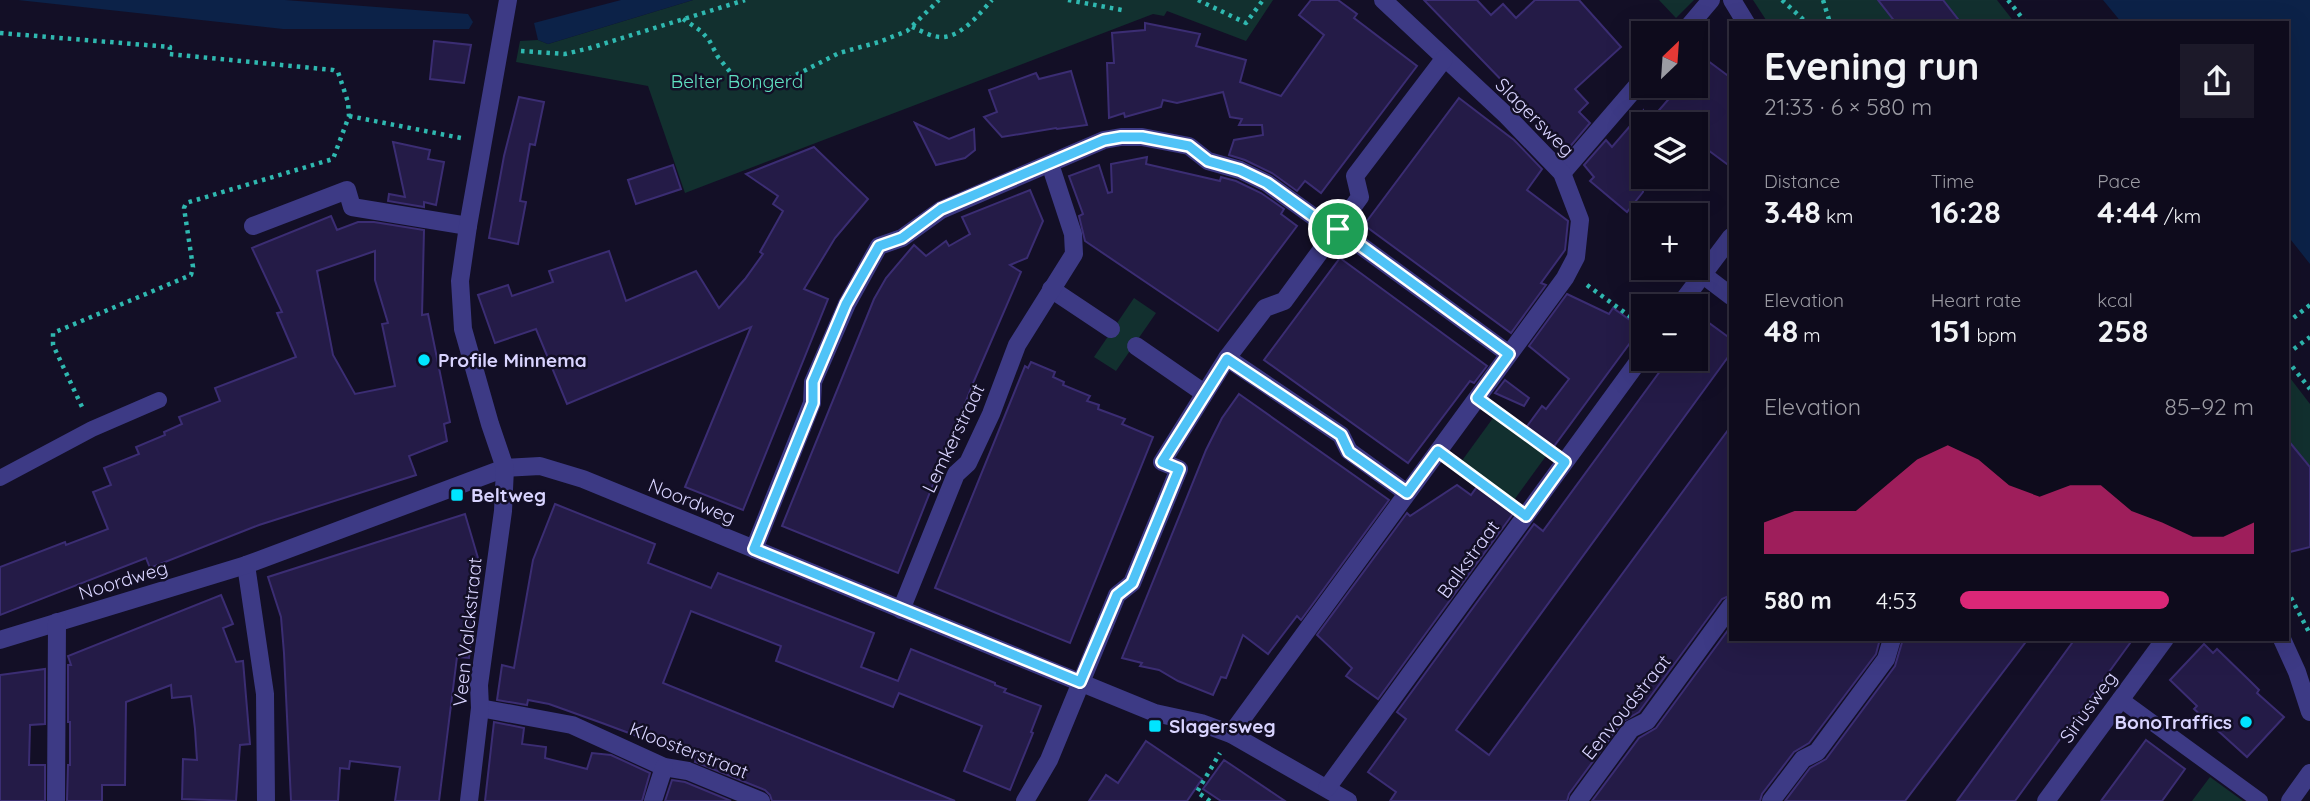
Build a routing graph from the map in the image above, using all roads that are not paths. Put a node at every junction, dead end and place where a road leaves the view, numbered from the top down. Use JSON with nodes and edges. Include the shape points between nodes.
{"nodes":[{"id":1,"x":508,"y":0,"type":"edge"},
{"id":2,"x":1383,"y":0,"type":"edge"},
{"id":3,"x":1711,"y":0,"type":"edge"},
{"id":4,"x":1732,"y":0,"type":"edge"},
{"id":5,"x":1693,"y":21,"type":"edge"},
{"id":6,"x":1745,"y":21,"type":"edge"},
{"id":7,"x":1444,"y":59,"type":"junction"},
{"id":8,"x":1631,"y":93,"type":"edge"},
{"id":9,"x":1050,"y":164,"type":"junction"},
{"id":10,"x":1562,"y":173,"type":"junction"},
{"id":11,"x":253,"y":226,"type":"dead end"},
{"id":12,"x":468,"y":226,"type":"junction"},
{"id":13,"x":1338,"y":229,"type":"junction"},
{"id":14,"x":1729,"y":240,"type":"edge"},
{"id":15,"x":1708,"y":266,"type":"edge"},
{"id":16,"x":1708,"y":279,"type":"edge"},
{"id":17,"x":1051,"y":289,"type":"junction"},
{"id":18,"x":1729,"y":294,"type":"edge"},
{"id":19,"x":1111,"y":329,"type":"dead end"},
{"id":20,"x":1136,"y":346,"type":"dead end"},
{"id":21,"x":1509,"y":354,"type":"junction"},
{"id":22,"x":1227,"y":359,"type":"junction"},
{"id":23,"x":1631,"y":371,"type":"edge"},
{"id":24,"x":1204,"y":393,"type":"junction"},
{"id":25,"x":159,"y":400,"type":"dead end"},
{"id":26,"x":505,"y":468,"type":"junction"},
{"id":27,"x":0,"y":478,"type":"edge"},
{"id":28,"x":1407,"y":493,"type":"junction"},
{"id":29,"x":754,"y":549,"type":"junction"},
{"id":30,"x":246,"y":565,"type":"junction"},
{"id":31,"x":901,"y":610,"type":"junction"},
{"id":32,"x":1729,"y":610,"type":"edge"},
{"id":33,"x":57,"y":622,"type":"junction"},
{"id":34,"x":0,"y":640,"type":"edge"},
{"id":35,"x":1891,"y":641,"type":"edge"},
{"id":36,"x":2164,"y":641,"type":"edge"},
{"id":37,"x":2283,"y":641,"type":"edge"},
{"id":38,"x":1080,"y":682,"type":"junction"},
{"id":39,"x":2120,"y":699,"type":"junction"},
{"id":40,"x":481,"y":708,"type":"junction"},
{"id":41,"x":2310,"y":712,"type":"edge"},
{"id":42,"x":1231,"y":734,"type":"junction"},
{"id":43,"x":664,"y":767,"type":"junction"},
{"id":44,"x":2310,"y":773,"type":"edge"},
{"id":45,"x":1326,"y":788,"type":"junction"},
{"id":46,"x":56,"y":801,"type":"edge"},
{"id":47,"x":266,"y":801,"type":"edge"},
{"id":48,"x":469,"y":801,"type":"edge"},
{"id":49,"x":653,"y":801,"type":"edge"},
{"id":50,"x":761,"y":801,"type":"edge"},
{"id":51,"x":1025,"y":801,"type":"edge"},
{"id":52,"x":1348,"y":801,"type":"edge"},
{"id":53,"x":1578,"y":801,"type":"edge"},
{"id":54,"x":1771,"y":801,"type":"edge"},
{"id":55,"x":2046,"y":801,"type":"edge"},
{"id":56,"x":2260,"y":801,"type":"edge"},
{"id":57,"x":2290,"y":801,"type":"edge"}],
"edges":[{"from":1,"to":12,"type":"street"},
{"from":2,"to":7,"type":"street","name":"Slagersweg"},
{"from":3,"to":5,"type":"street"},
{"from":4,"to":6,"type":"street"},
{"from":7,"to":10,"type":"street","name":"Slagersweg"},
{"from":7,"to":13,"type":"street","via":[[1355,176],[1360,197]]},
{"from":8,"to":10,"type":"street"},
{"from":9,"to":13,"type":"street","via":[[1121,137],[1189,146],[1208,161],[1267,183]]},
{"from":9,"to":17,"type":"street","name":"Lemkerstraat","via":[[1073,234],[1074,254]]},
{"from":9,"to":29,"type":"street","via":[[941,209],[902,238],[879,246],[846,304],[813,382],[813,403]]},
{"from":10,"to":21,"type":"street","name":"Slagersweg","via":[[1580,220],[1576,257]]},
{"from":11,"to":12,"type":"street","via":[[347,190],[352,207]]},
{"from":12,"to":26,"type":"street","via":[[460,281],[463,329]]},
{"from":13,"to":21,"type":"street"},
{"from":13,"to":22,"type":"street","via":[[1284,301],[1265,308]]},
{"from":14,"to":15,"type":"street"},
{"from":16,"to":18,"type":"street"},
{"from":17,"to":19,"type":"street"},
{"from":17,"to":31,"type":"street","name":"Lemkerstraat","via":[[1017,345],[968,463],[956,474]]},
{"from":20,"to":24,"type":"street"},
{"from":21,"to":28,"type":"street","name":"Slagersweg"},
{"from":22,"to":24,"type":"street"},
{"from":22,"to":28,"type":"street","via":[[1341,435],[1349,452]]},
{"from":23,"to":45,"type":"street","name":"Balkstraat"},
{"from":24,"to":38,"type":"street","via":[[1162,462],[1179,469],[1132,583],[1117,595]]},
{"from":25,"to":27,"type":"lane"},
{"from":26,"to":29,"type":"street","name":"Noordweg","via":[[540,466],[583,479]]},
{"from":26,"to":30,"type":"street","name":"Noordweg"},
{"from":26,"to":40,"type":"street","name":"Veen Valckstraat","via":[[479,685]]},
{"from":28,"to":42,"type":"street","name":"Slagersweg"},
{"from":29,"to":31,"type":"street","name":"Noordweg"},
{"from":30,"to":33,"type":"street","name":"Noordweg"},
{"from":30,"to":47,"type":"street","via":[[265,694]]},
{"from":31,"to":38,"type":"street","name":"Noordweg"},
{"from":32,"to":53,"type":"street","name":"Eenvoudstraat","via":[[1647,721],[1631,729]]},
{"from":33,"to":34,"type":"street","name":"Noordweg"},
{"from":33,"to":46,"type":"street"},
{"from":35,"to":54,"type":"street","via":[[1886,659],[1817,752],[1803,759]]},
{"from":36,"to":39,"type":"street","name":"Siriusweg"},
{"from":37,"to":41,"type":"street"},
{"from":38,"to":42,"type":"street","name":"Noordweg","via":[[1155,713]]},
{"from":38,"to":51,"type":"street","via":[[1049,760]]},
{"from":39,"to":55,"type":"street","name":"Siriusweg"},
{"from":39,"to":56,"type":"lane"},
{"from":40,"to":43,"type":"street","name":"Kloosterstraat","via":[[572,724]]},
{"from":40,"to":48,"type":"street","name":"Veen Valckstraat"},
{"from":42,"to":45,"type":"street","name":"Noordweg"},
{"from":43,"to":49,"type":"street"},
{"from":43,"to":50,"type":"street","name":"Kloosterstraat","via":[[688,771]]},
{"from":44,"to":57,"type":"street"},
{"from":45,"to":52,"type":"street","name":"Noordweg"}]}
